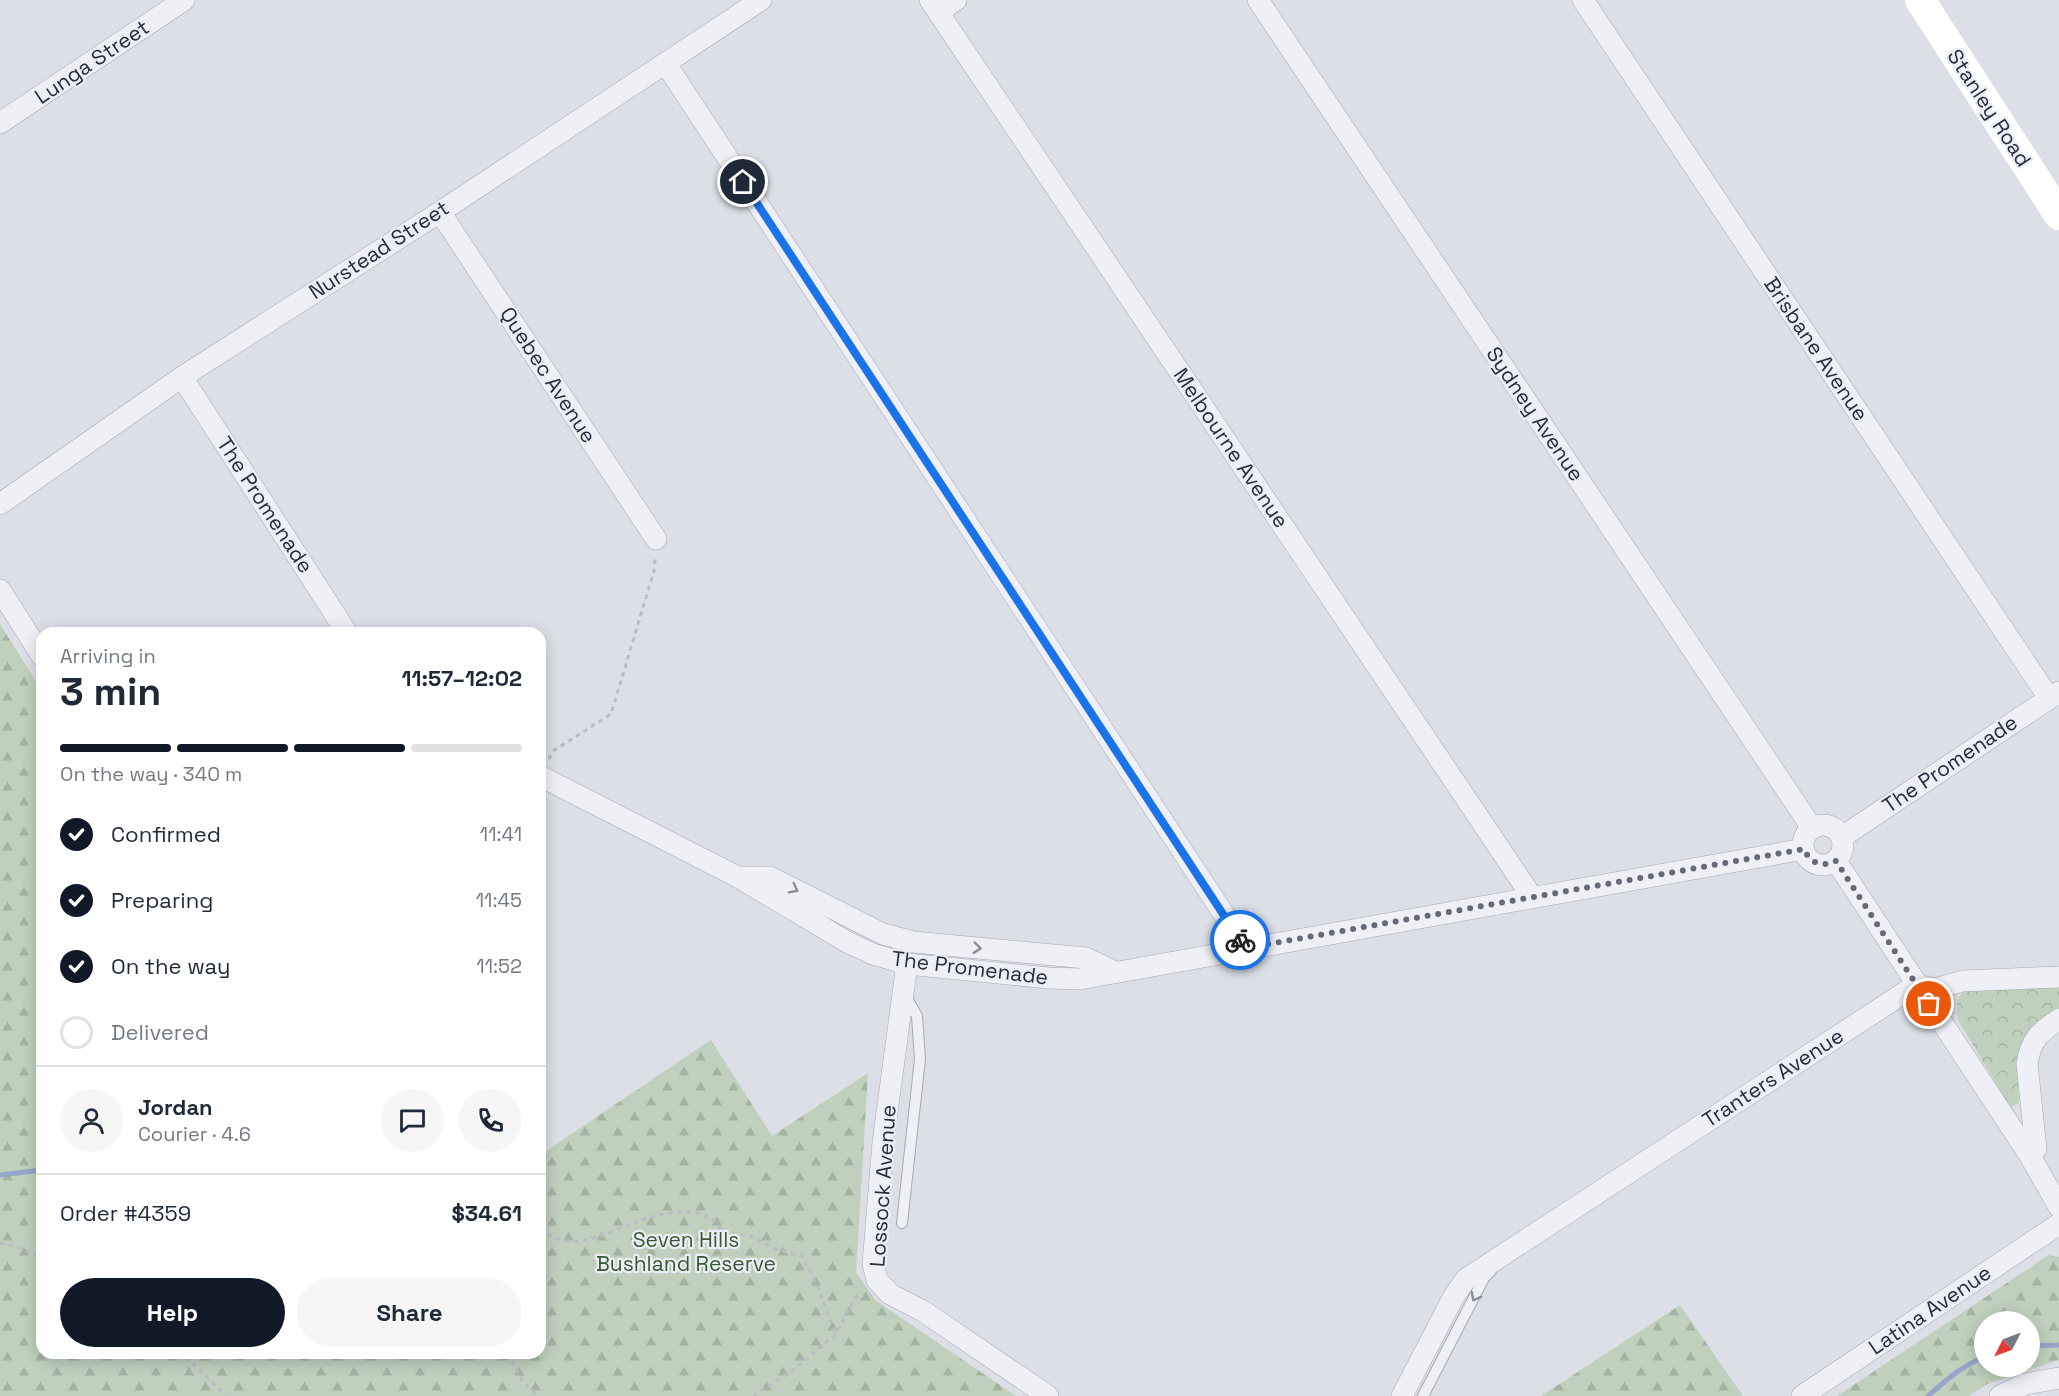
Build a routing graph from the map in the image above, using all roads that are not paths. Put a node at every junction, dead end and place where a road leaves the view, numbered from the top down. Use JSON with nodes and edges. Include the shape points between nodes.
{"nodes":[{"id":1,"x":184,"y":0,"type":"edge"},
{"id":2,"x":761,"y":0,"type":"edge"},
{"id":3,"x":956,"y":0,"type":"edge"},
{"id":4,"x":1258,"y":0,"type":"edge"},
{"id":5,"x":1583,"y":0,"type":"edge"},
{"id":6,"x":1920,"y":0,"type":"edge"},
{"id":7,"x":934,"y":6,"type":"edge"},
{"id":8,"x":666,"y":64,"type":"junction"},
{"id":9,"x":0,"y":123,"type":"edge"},
{"id":10,"x":440,"y":212,"type":"junction"},
{"id":11,"x":2059,"y":215,"type":"edge"},
{"id":12,"x":182,"y":377,"type":"junction"},
{"id":13,"x":0,"y":504,"type":"edge"},
{"id":14,"x":657,"y":539,"type":"road end"},
{"id":15,"x":0,"y":590,"type":"edge"},
{"id":16,"x":343,"y":627,"type":"edge"},
{"id":17,"x":36,"y":647,"type":"edge"},
{"id":18,"x":2054,"y":695,"type":"edge"},
{"id":19,"x":546,"y":774,"type":"edge"},
{"id":20,"x":1812,"y":828,"type":"junction"},
{"id":21,"x":1842,"y":837,"type":"junction"},
{"id":22,"x":1804,"y":849,"type":"junction"},
{"id":23,"x":1836,"y":861,"type":"junction"},
{"id":24,"x":738,"y":877,"type":"junction"},
{"id":25,"x":1532,"y":897,"type":"junction"},
{"id":26,"x":1246,"y":948,"type":"junction"},
{"id":27,"x":907,"y":964,"type":"junction"},
{"id":28,"x":1115,"y":972,"type":"junction"},
{"id":29,"x":2059,"y":977,"type":"edge"},
{"id":30,"x":1916,"y":985,"type":"junction"},
{"id":31,"x":903,"y":992,"type":"junction"},
{"id":32,"x":2059,"y":1019,"type":"edge"},
{"id":33,"x":2030,"y":1156,"type":"junction"},
{"id":34,"x":2059,"y":1207,"type":"edge"},
{"id":35,"x":902,"y":1223,"type":"dead end"},
{"id":36,"x":2059,"y":1224,"type":"edge"},
{"id":37,"x":1508,"y":1250,"type":"junction"},
{"id":38,"x":2059,"y":1378,"type":"edge"},
{"id":39,"x":1048,"y":1396,"type":"edge"},
{"id":40,"x":1402,"y":1396,"type":"edge"},
{"id":41,"x":1422,"y":1396,"type":"edge"},
{"id":42,"x":1802,"y":1396,"type":"edge"},
{"id":43,"x":2000,"y":1396,"type":"edge"}],
"edges":[{"from":1,"to":9,"type":"street","name":"Lunga Street"},
{"from":2,"to":8,"type":"street","name":"Nurstead Street"},
{"from":3,"to":7,"type":"street"},
{"from":4,"to":20,"type":"street","name":"Sydney Avenue"},
{"from":5,"to":18,"type":"street","name":"Brisbane Avenue"},
{"from":6,"to":11,"type":"main road","name":"Stanley Road"},
{"from":7,"to":25,"type":"street","name":"Melbourne Avenue"},
{"from":8,"to":10,"type":"street","name":"Nurstead Street"},
{"from":8,"to":26,"type":"street"},
{"from":10,"to":12,"type":"street","name":"Nurstead Street"},
{"from":10,"to":14,"type":"street","name":"Quebec Avenue"},
{"from":12,"to":13,"type":"street","name":"Nurstead Street"},
{"from":12,"to":16,"type":"street","name":"The Promenade"},
{"from":15,"to":17,"type":"street"},
{"from":18,"to":21,"type":"street","name":"The Promenade"},
{"from":19,"to":24,"type":"street","name":"The Promenade"},
{"from":20,"to":21,"type":"street","via":[[1829,826]]},
{"from":20,"to":22,"type":"street","via":[[1805,837]]},
{"from":21,"to":23,"type":"street","via":[[1843,850]]},
{"from":22,"to":23,"type":"street","via":[[1817,863]]},
{"from":22,"to":25,"type":"street","name":"The Promenade"},
{"from":23,"to":30,"type":"street"},
{"from":24,"to":27,"type":"street","name":"The Promenade","via":[[847,942]]},
{"from":24,"to":28,"type":"street","name":"The Promenade","one_way":true,"via":[[770,876],[883,934],[913,942],[1086,958]]},
{"from":25,"to":26,"type":"street","name":"The Promenade"},
{"from":26,"to":28,"type":"street","name":"The Promenade"},
{"from":27,"to":28,"type":"street","name":"The Promenade","via":[[1048,978],[1080,979]]},
{"from":27,"to":31,"type":"street","name":"Lossock Avenue"},
{"from":29,"to":30,"type":"street","via":[[1962,981],[1935,989]]},
{"from":30,"to":33,"type":"street"},
{"from":30,"to":37,"type":"street","name":"Tranters Avenue"},
{"from":31,"to":35,"type":"lane","name":"Lossock Avenue","via":[[917,1016],[920,1059]]},
{"from":31,"to":39,"type":"street","name":"Lossock Avenue","via":[[883,1142],[873,1264],[877,1280],[890,1294],[923,1311]]},
{"from":32,"to":33,"type":"street","via":[[2032,1042],[2029,1053],[2037,1149]]},
{"from":33,"to":34,"type":"street"},
{"from":36,"to":42,"type":"street","name":"Latina Avenue"},
{"from":37,"to":40,"type":"street","name":"Tranters Avenue","via":[[1466,1279]]},
{"from":37,"to":41,"type":"lane","name":"Tranters Avenue","one_way":true,"via":[[1484,1278]]},
{"from":38,"to":43,"type":"street","via":[[2025,1384]]}]}
